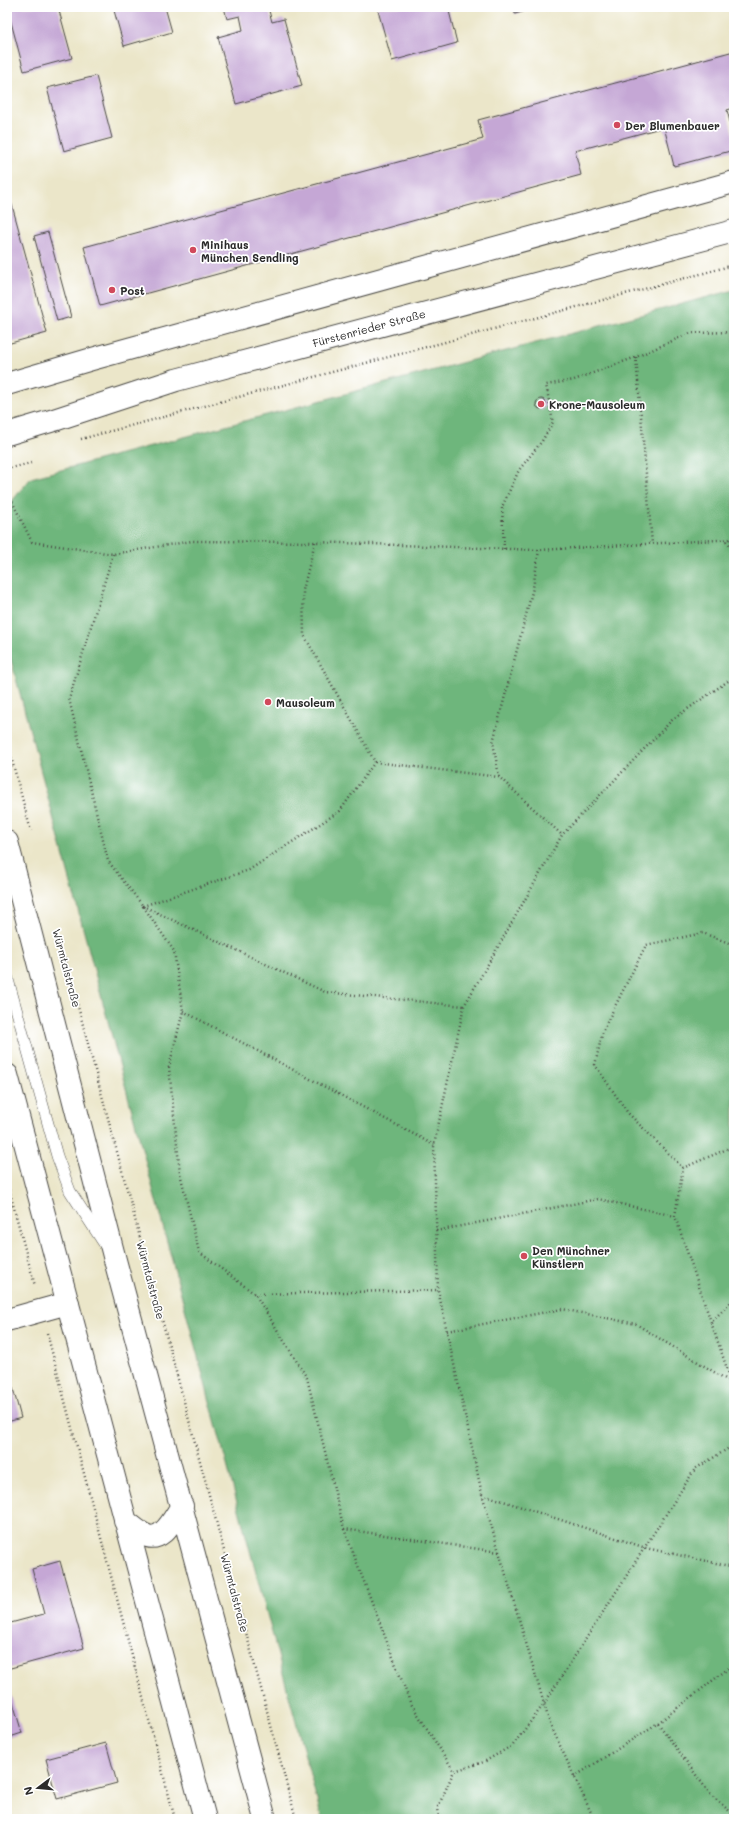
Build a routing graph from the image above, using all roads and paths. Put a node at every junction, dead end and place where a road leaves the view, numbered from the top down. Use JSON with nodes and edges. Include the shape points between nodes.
{"nodes":[{"id":1,"x":734,"y":182,"type":"edge"},
{"id":2,"x":734,"y":231,"type":"edge"},
{"id":3,"x":734,"y":265,"type":"edge"},
{"id":4,"x":734,"y":332,"type":"edge"},
{"id":5,"x":636,"y":357,"type":"junction"},
{"id":6,"x":7,"y":384,"type":"edge"},
{"id":7,"x":7,"y":434,"type":"edge"},
{"id":8,"x":76,"y":441,"type":"dead end"},
{"id":9,"x":30,"y":463,"type":"dead end"},
{"id":10,"x":7,"y":469,"type":"edge"},
{"id":11,"x":7,"y":491,"type":"edge"},
{"id":12,"x":734,"y":539,"type":"edge"},
{"id":13,"x":726,"y":540,"type":"junction"},
{"id":14,"x":316,"y":542,"type":"junction"},
{"id":15,"x":652,"y":544,"type":"junction"},
{"id":16,"x":504,"y":548,"type":"junction"},
{"id":17,"x":539,"y":550,"type":"junction"},
{"id":18,"x":734,"y":550,"type":"edge"},
{"id":19,"x":113,"y":554,"type":"junction"},
{"id":20,"x":734,"y":677,"type":"edge"},
{"id":21,"x":7,"y":742,"type":"edge"},
{"id":22,"x":375,"y":762,"type":"junction"},
{"id":23,"x":499,"y":777,"type":"junction"},
{"id":24,"x":32,"y":834,"type":"dead end"},
{"id":25,"x":562,"y":835,"type":"junction"},
{"id":26,"x":7,"y":842,"type":"edge"},
{"id":27,"x":143,"y":906,"type":"junction"},
{"id":28,"x":734,"y":945,"type":"edge"},
{"id":29,"x":65,"y":957,"type":"dead end"},
{"id":30,"x":7,"y":976,"type":"edge"},
{"id":31,"x":464,"y":1006,"type":"junction"},
{"id":32,"x":183,"y":1011,"type":"junction"},
{"id":33,"x":7,"y":1075,"type":"edge"},
{"id":34,"x":434,"y":1145,"type":"junction"},
{"id":35,"x":734,"y":1146,"type":"edge"},
{"id":36,"x":683,"y":1168,"type":"junction"},
{"id":37,"x":7,"y":1182,"type":"edge"},
{"id":38,"x":13,"y":1205,"type":"junction"},
{"id":39,"x":7,"y":1206,"type":"edge"},
{"id":40,"x":675,"y":1216,"type":"junction"},
{"id":41,"x":436,"y":1231,"type":"junction"},
{"id":42,"x":116,"y":1260,"type":"junction"},
{"id":43,"x":438,"y":1290,"type":"junction"},
{"id":44,"x":254,"y":1294,"type":"junction"},
{"id":45,"x":734,"y":1299,"type":"edge"},
{"id":46,"x":68,"y":1303,"type":"junction"},
{"id":47,"x":42,"y":1310,"type":"junction"},
{"id":48,"x":7,"y":1320,"type":"edge"},
{"id":49,"x":712,"y":1322,"type":"junction"},
{"id":50,"x":447,"y":1331,"type":"junction"},
{"id":51,"x":733,"y":1384,"type":"edge"},
{"id":52,"x":734,"y":1445,"type":"edge"},
{"id":53,"x":482,"y":1494,"type":"junction"},
{"id":54,"x":182,"y":1506,"type":"junction"},
{"id":55,"x":126,"y":1521,"type":"junction"},
{"id":56,"x":344,"y":1529,"type":"junction"},
{"id":57,"x":646,"y":1548,"type":"junction"},
{"id":58,"x":499,"y":1552,"type":"junction"},
{"id":59,"x":734,"y":1567,"type":"edge"},
{"id":60,"x":734,"y":1664,"type":"edge"},
{"id":61,"x":730,"y":1669,"type":"junction"},
{"id":62,"x":734,"y":1673,"type":"edge"},
{"id":63,"x":544,"y":1704,"type":"junction"},
{"id":64,"x":658,"y":1723,"type":"junction"},
{"id":65,"x":454,"y":1771,"type":"junction"},
{"id":66,"x":574,"y":1777,"type":"junction"},
{"id":67,"x":734,"y":1815,"type":"edge"},
{"id":68,"x":175,"y":1819,"type":"edge"},
{"id":69,"x":205,"y":1819,"type":"edge"},
{"id":70,"x":265,"y":1819,"type":"edge"},
{"id":71,"x":296,"y":1819,"type":"edge"},
{"id":72,"x":439,"y":1819,"type":"edge"},
{"id":73,"x":594,"y":1819,"type":"edge"}],
"edges":[{"from":1,"to":6,"type":"main road"},
{"from":2,"to":7,"type":"main road","name":"Fürstenrieder Straße","via":[[176,380]]},
{"from":3,"to":8,"type":"path"},
{"from":4,"to":5,"type":"path","via":[[690,333]]},
{"from":5,"to":15,"type":"path"},
{"from":5,"to":16,"type":"path","via":[[574,380],[546,385],[553,422],[542,441],[519,470],[502,507]]},
{"from":9,"to":10,"type":"path"},
{"from":11,"to":19,"type":"path","via":[[32,542]]},
{"from":12,"to":13,"type":"path"},
{"from":13,"to":15,"type":"path"},
{"from":13,"to":18,"type":"path"},
{"from":14,"to":16,"type":"path"},
{"from":14,"to":19,"type":"path","via":[[192,541]]},
{"from":14,"to":22,"type":"path","via":[[304,590],[304,635]]},
{"from":15,"to":17,"type":"path"},
{"from":16,"to":17,"type":"path"},
{"from":17,"to":23,"type":"path","via":[[532,588],[493,742]]},
{"from":19,"to":27,"type":"path","via":[[69,699],[108,861]]},
{"from":20,"to":25,"type":"path","via":[[673,719]]},
{"from":21,"to":24,"type":"path"},
{"from":22,"to":23,"type":"path"},
{"from":22,"to":27,"type":"path","via":[[340,811],[249,870]]},
{"from":23,"to":25,"type":"path"},
{"from":25,"to":31,"type":"path"},
{"from":26,"to":42,"type":"main road"},
{"from":27,"to":31,"type":"path","via":[[325,992]]},
{"from":27,"to":32,"type":"path","via":[[174,951]]},
{"from":28,"to":36,"type":"path","via":[[703,933],[646,945],[603,1030],[595,1065],[628,1113]]},
{"from":29,"to":71,"type":"path","name":"Würmtalstraße"},
{"from":30,"to":42,"type":"lane","via":[[39,1096],[70,1191]]},
{"from":31,"to":34,"type":"path"},
{"from":32,"to":34,"type":"path"},
{"from":32,"to":44,"type":"path","via":[[169,1067],[180,1173],[199,1252]]},
{"from":33,"to":46,"type":"main road"},
{"from":34,"to":41,"type":"path"},
{"from":35,"to":36,"type":"path"},
{"from":36,"to":40,"type":"path"},
{"from":37,"to":38,"type":"path"},
{"from":38,"to":39,"type":"path"},
{"from":38,"to":47,"type":"path"},
{"from":40,"to":41,"type":"path","via":[[598,1199]]},
{"from":40,"to":49,"type":"path"},
{"from":41,"to":43,"type":"path"},
{"from":42,"to":54,"type":"main road"},
{"from":43,"to":44,"type":"path"},
{"from":43,"to":50,"type":"path"},
{"from":44,"to":56,"type":"path","via":[[307,1378]]},
{"from":45,"to":49,"type":"path"},
{"from":46,"to":47,"type":"main road"},
{"from":46,"to":55,"type":"main road"},
{"from":47,"to":48,"type":"main road"},
{"from":47,"to":68,"type":"path"},
{"from":49,"to":51,"type":"path"},
{"from":50,"to":51,"type":"path","via":[[562,1309],[636,1324]]},
{"from":50,"to":53,"type":"path"},
{"from":52,"to":57,"type":"path","via":[[695,1470]]},
{"from":53,"to":57,"type":"path"},
{"from":53,"to":58,"type":"path"},
{"from":54,"to":55,"type":"main road","via":[[160,1536],[152,1538]]},
{"from":54,"to":70,"type":"main road"},
{"from":55,"to":69,"type":"main road"},
{"from":56,"to":58,"type":"path"},
{"from":56,"to":65,"type":"path","via":[[410,1702]]},
{"from":57,"to":59,"type":"path"},
{"from":57,"to":63,"type":"path"},
{"from":58,"to":63,"type":"path"},
{"from":60,"to":61,"type":"path"},
{"from":61,"to":62,"type":"path"},
{"from":61,"to":64,"type":"path"},
{"from":63,"to":65,"type":"path","via":[[513,1745],[484,1762]]},
{"from":63,"to":66,"type":"path","via":[[550,1724]]},
{"from":64,"to":66,"type":"path"},
{"from":64,"to":67,"type":"path","via":[[710,1794]]},
{"from":65,"to":72,"type":"path","via":[[438,1807]]},
{"from":66,"to":73,"type":"path"}]}
